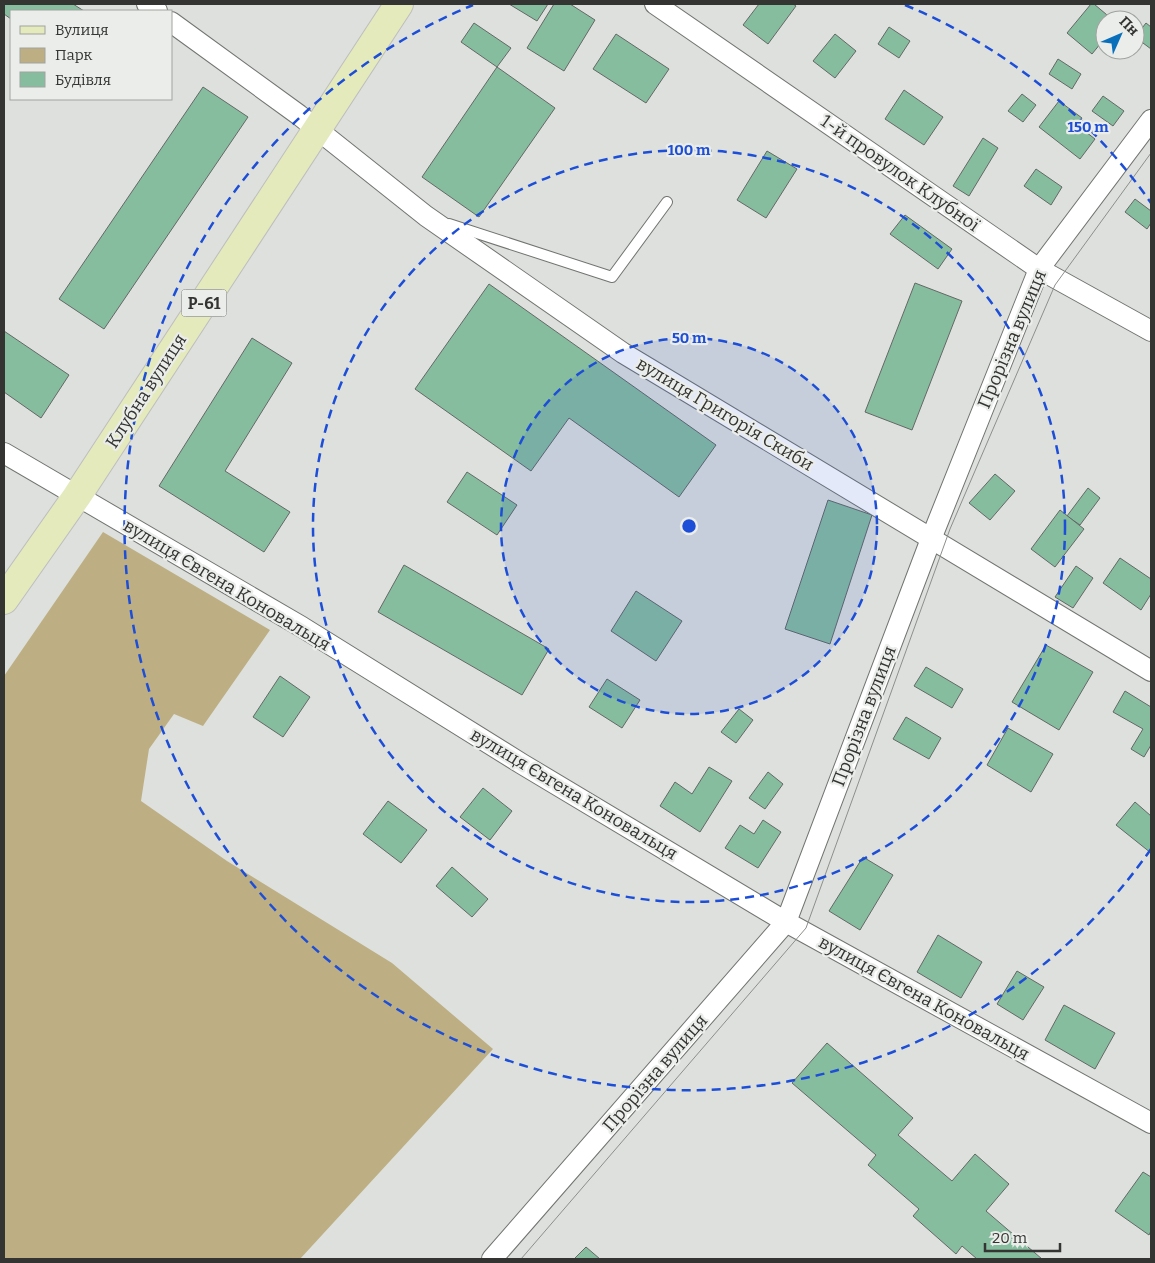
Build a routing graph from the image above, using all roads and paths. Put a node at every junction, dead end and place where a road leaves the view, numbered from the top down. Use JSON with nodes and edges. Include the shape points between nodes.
{"nodes":[{"id":1,"x":399,"y":4,"type":"edge"},
{"id":2,"x":655,"y":4,"type":"edge"},
{"id":3,"x":172,"y":23,"type":"edge"},
{"id":4,"x":1151,"y":120,"type":"edge"},
{"id":5,"x":318,"y":130,"type":"junction"},
{"id":6,"x":667,"y":202,"type":"dead end"},
{"id":7,"x":426,"y":216,"type":"junction"},
{"id":8,"x":1039,"y":269,"type":"junction"},
{"id":9,"x":1151,"y":331,"type":"edge"},
{"id":10,"x":4,"y":453,"type":"edge"},
{"id":11,"x":77,"y":496,"type":"junction"},
{"id":12,"x":931,"y":539,"type":"junction"},
{"id":13,"x":4,"y":600,"type":"edge"},
{"id":14,"x":1151,"y":671,"type":"edge"},
{"id":15,"x":786,"y":922,"type":"junction"},
{"id":16,"x":1151,"y":1124,"type":"edge"},
{"id":17,"x":492,"y":1259,"type":"edge"}],
"edges":[{"from":1,"to":5,"type":"main road","name":"Клубна вулиця","number":"Р-61"},
{"from":2,"to":8,"type":"street","name":"1-й провулок Клубної"},
{"from":3,"to":5,"type":"street","name":"вулиця Григорія Скиби"},
{"from":4,"to":8,"type":"street","name":"Прорізна вулиця"},
{"from":5,"to":7,"type":"street","name":"вулиця Григорія Скиби"},
{"from":5,"to":11,"type":"main road","name":"Клубна вулиця","number":"Р-61"},
{"from":6,"to":7,"type":"lane","via":[[612,277]]},
{"from":7,"to":12,"type":"street","name":"вулиця Григорія Скиби","via":[[623,353]]},
{"from":8,"to":9,"type":"street","name":"1-й провулок Клубної"},
{"from":8,"to":12,"type":"street","name":"Прорізна вулиця"},
{"from":10,"to":11,"type":"street","name":"вулиця Євгена Коновальця"},
{"from":11,"to":13,"type":"main road","name":"Клубна вулиця","number":"Р-61"},
{"from":11,"to":15,"type":"street","name":"вулиця Євгена Коновальця","via":[[302,627]]},
{"from":12,"to":14,"type":"street","name":"вулиця Григорія Скиби"},
{"from":12,"to":15,"type":"street","name":"Прорізна вулиця"},
{"from":15,"to":16,"type":"street","name":"вулиця Євгена Коновальця"},
{"from":15,"to":17,"type":"street","name":"Прорізна вулиця"}]}
